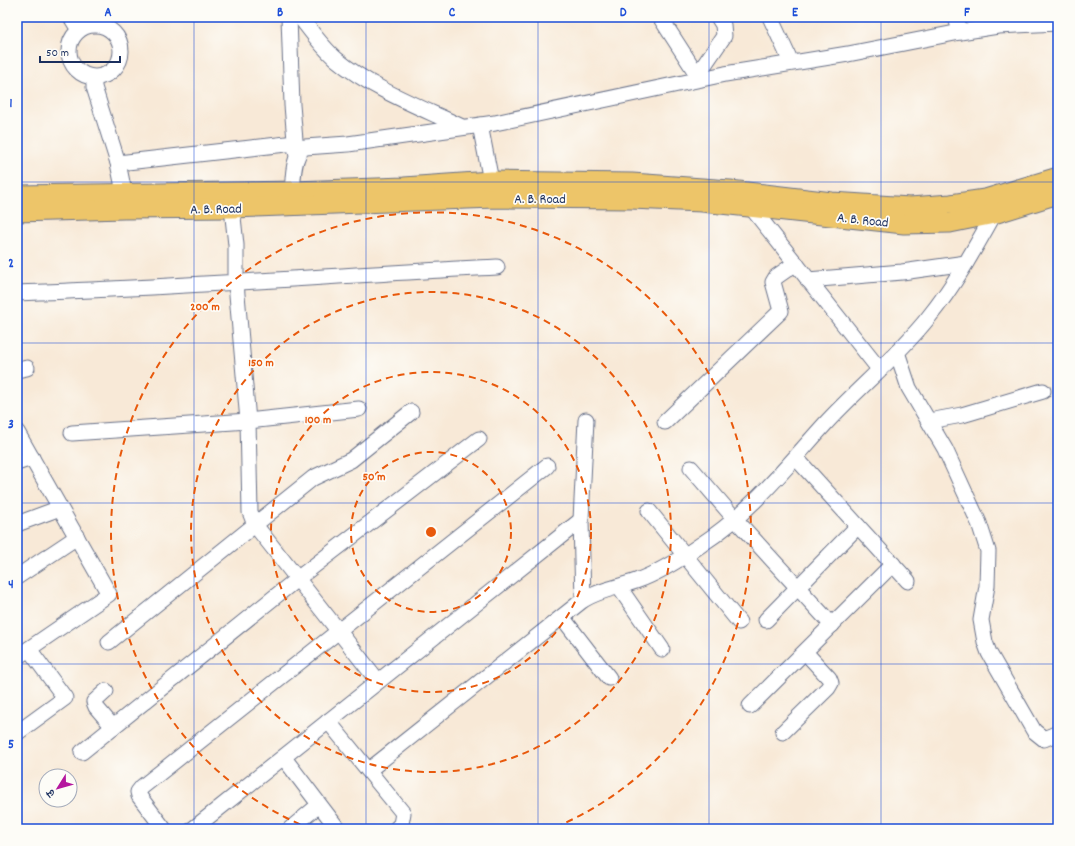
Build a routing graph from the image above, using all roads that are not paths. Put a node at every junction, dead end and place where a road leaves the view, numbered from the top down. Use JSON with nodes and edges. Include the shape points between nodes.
{"nodes":[{"id":1,"x":289,"y":17,"type":"edge"},
{"id":2,"x":300,"y":17,"type":"edge"},
{"id":3,"x":660,"y":17,"type":"edge"},
{"id":4,"x":718,"y":17,"type":"edge"},
{"id":5,"x":770,"y":17,"type":"edge"},
{"id":6,"x":956,"y":17,"type":"edge"},
{"id":7,"x":75,"y":23,"type":"edge"},
{"id":8,"x":1058,"y":23,"type":"edge"},
{"id":9,"x":960,"y":32,"type":"junction"},
{"id":10,"x":784,"y":64,"type":"junction"},
{"id":11,"x":699,"y":77,"type":"junction"},
{"id":12,"x":94,"y":78,"type":"junction"},
{"id":13,"x":480,"y":125,"type":"junction"},
{"id":14,"x":462,"y":127,"type":"junction"},
{"id":15,"x":296,"y":149,"type":"junction"},
{"id":16,"x":118,"y":163,"type":"junction"},
{"id":17,"x":1058,"y":177,"type":"edge"},
{"id":18,"x":491,"y":181,"type":"junction"},
{"id":19,"x":631,"y":191,"type":"junction"},
{"id":20,"x":676,"y":193,"type":"junction"},
{"id":21,"x":17,"y":195,"type":"edge"},
{"id":22,"x":292,"y":198,"type":"junction"},
{"id":23,"x":1056,"y":198,"type":"edge"},
{"id":24,"x":124,"y":200,"type":"junction"},
{"id":25,"x":751,"y":207,"type":"junction"},
{"id":26,"x":232,"y":208,"type":"junction"},
{"id":27,"x":17,"y":212,"type":"edge"},
{"id":28,"x":994,"y":214,"type":"junction"},
{"id":29,"x":966,"y":263,"type":"junction"},
{"id":30,"x":796,"y":264,"type":"junction"},
{"id":31,"x":497,"y":267,"type":"dead end"},
{"id":32,"x":236,"y":277,"type":"junction"},
{"id":33,"x":808,"y":280,"type":"junction"},
{"id":34,"x":17,"y":294,"type":"edge"},
{"id":35,"x":897,"y":352,"type":"junction"},
{"id":36,"x":879,"y":369,"type":"junction"},
{"id":37,"x":1043,"y":391,"type":"dead end"},
{"id":38,"x":359,"y":409,"type":"dead end"},
{"id":39,"x":411,"y":412,"type":"dead end"},
{"id":40,"x":586,"y":420,"type":"dead end"},
{"id":41,"x":248,"y":421,"type":"junction"},
{"id":42,"x":929,"y":421,"type":"junction"},
{"id":43,"x":665,"y":422,"type":"dead end"},
{"id":44,"x":17,"y":432,"type":"edge"},
{"id":45,"x":72,"y":433,"type":"dead end"},
{"id":46,"x":479,"y":439,"type":"dead end"},
{"id":47,"x":32,"y":458,"type":"junction"},
{"id":48,"x":796,"y":458,"type":"junction"},
{"id":49,"x":17,"y":463,"type":"edge"},
{"id":50,"x":547,"y":466,"type":"dead end"},
{"id":51,"x":691,"y":468,"type":"dead end"},
{"id":52,"x":60,"y":508,"type":"junction"},
{"id":53,"x":649,"y":511,"type":"dead end"},
{"id":54,"x":734,"y":519,"type":"junction"},
{"id":55,"x":581,"y":520,"type":"junction"},
{"id":56,"x":17,"y":524,"type":"edge"},
{"id":57,"x":254,"y":524,"type":"junction"},
{"id":58,"x":858,"y":526,"type":"junction"},
{"id":59,"x":77,"y":537,"type":"junction"},
{"id":60,"x":684,"y":555,"type":"junction"},
{"id":61,"x":893,"y":564,"type":"junction"},
{"id":62,"x":17,"y":577,"type":"edge"},
{"id":63,"x":297,"y":579,"type":"junction"},
{"id":64,"x":908,"y":581,"type":"dead end"},
{"id":65,"x":619,"y":587,"type":"junction"},
{"id":66,"x":797,"y":587,"type":"junction"},
{"id":67,"x":583,"y":600,"type":"junction"},
{"id":68,"x":562,"y":617,"type":"junction"},
{"id":69,"x":766,"y":620,"type":"dead end"},
{"id":70,"x":739,"y":622,"type":"dead end"},
{"id":71,"x":832,"y":625,"type":"junction"},
{"id":72,"x":339,"y":631,"type":"junction"},
{"id":73,"x":109,"y":642,"type":"dead end"},
{"id":74,"x":662,"y":649,"type":"dead end"},
{"id":75,"x":805,"y":652,"type":"junction"},
{"id":76,"x":23,"y":653,"type":"edge"},
{"id":77,"x":609,"y":678,"type":"dead end"},
{"id":78,"x":378,"y":681,"type":"junction"},
{"id":79,"x":106,"y":691,"type":"dead end"},
{"id":80,"x":750,"y":706,"type":"dead end"},
{"id":81,"x":328,"y":721,"type":"junction"},
{"id":82,"x":113,"y":727,"type":"junction"},
{"id":83,"x":783,"y":732,"type":"dead end"},
{"id":84,"x":17,"y":733,"type":"edge"},
{"id":85,"x":1058,"y":733,"type":"edge"},
{"id":86,"x":82,"y":752,"type":"dead end"},
{"id":87,"x":284,"y":758,"type":"junction"},
{"id":88,"x":369,"y":770,"type":"junction"},
{"id":89,"x":320,"y":805,"type":"junction"},
{"id":90,"x":164,"y":829,"type":"edge"},
{"id":91,"x":193,"y":829,"type":"edge"},
{"id":92,"x":290,"y":829,"type":"edge"},
{"id":93,"x":338,"y":829,"type":"edge"},
{"id":94,"x":396,"y":829,"type":"edge"}],
"edges":[{"from":1,"to":15,"type":"street"},
{"from":2,"to":14,"type":"street","via":[[335,58],[350,69],[374,85]]},
{"from":3,"to":11,"type":"street"},
{"from":4,"to":11,"type":"street","via":[[723,25],[724,36]]},
{"from":5,"to":10,"type":"street"},
{"from":6,"to":9,"type":"street"},
{"from":7,"to":12,"type":"street","via":[[68,50],[70,60],[75,69]]},
{"from":7,"to":12,"type":"street","via":[[106,27],[120,42],[119,62],[112,72]]},
{"from":8,"to":9,"type":"street","via":[[998,26]]},
{"from":9,"to":10,"type":"street"},
{"from":10,"to":11,"type":"street"},
{"from":11,"to":13,"type":"street"},
{"from":12,"to":16,"type":"street","via":[[100,85],[114,134],[112,139]]},
{"from":13,"to":14,"type":"street"},
{"from":13,"to":18,"type":"street"},
{"from":14,"to":15,"type":"street"},
{"from":15,"to":16,"type":"street"},
{"from":15,"to":22,"type":"street"},
{"from":16,"to":24,"type":"street"},
{"from":17,"to":20,"type":"main road","name":"A. B. Road","via":[[984,199],[910,207]]},
{"from":18,"to":19,"type":"main road","name":"A. B. Road"},
{"from":18,"to":22,"type":"main road","name":"A. B. Road"},
{"from":19,"to":20,"type":"main road","name":"A. B. Road"},
{"from":19,"to":22,"type":"main road","name":"A. B. Road","via":[[494,198]]},
{"from":20,"to":25,"type":"main road","name":"A. B. Road"},
{"from":21,"to":24,"type":"main road","name":"A. B. Road"},
{"from":22,"to":24,"type":"main road","name":"A. B. Road"},
{"from":22,"to":26,"type":"main road","name":"A. B. Road"},
{"from":23,"to":28,"type":"main road","name":"A. B. Road"},
{"from":24,"to":26,"type":"main road","name":"A. B. Road"},
{"from":24,"to":27,"type":"main road","name":"A. B. Road"},
{"from":25,"to":28,"type":"main road","name":"A. B. Road","via":[[904,224],[950,223]]},
{"from":25,"to":30,"type":"street"},
{"from":26,"to":32,"type":"street"},
{"from":28,"to":29,"type":"street"},
{"from":29,"to":33,"type":"street","via":[[902,272]]},
{"from":29,"to":35,"type":"street","via":[[927,319]]},
{"from":30,"to":33,"type":"street"},
{"from":30,"to":43,"type":"street","via":[[773,282],[781,311]]},
{"from":31,"to":32,"type":"street"},
{"from":32,"to":34,"type":"street"},
{"from":32,"to":41,"type":"street"},
{"from":33,"to":36,"type":"street"},
{"from":35,"to":36,"type":"street"},
{"from":35,"to":42,"type":"street","via":[[909,388]]},
{"from":36,"to":48,"type":"street","via":[[843,404]]},
{"from":37,"to":42,"type":"street","via":[[962,415]]},
{"from":38,"to":41,"type":"street"},
{"from":39,"to":57,"type":"street","via":[[351,460],[312,478]]},
{"from":40,"to":55,"type":"street"},
{"from":41,"to":45,"type":"street"},
{"from":41,"to":57,"type":"street","via":[[249,504]]},
{"from":42,"to":85,"type":"street","via":[[945,449],[979,523],[988,551],[988,578],[981,620],[985,642],[1034,731],[1044,739]]},
{"from":44,"to":47,"type":"street"},
{"from":46,"to":63,"type":"street"},
{"from":47,"to":49,"type":"street"},
{"from":47,"to":52,"type":"street"},
{"from":48,"to":54,"type":"street","via":[[769,488]]},
{"from":48,"to":58,"type":"street"},
{"from":50,"to":72,"type":"street"},
{"from":51,"to":54,"type":"street"},
{"from":52,"to":56,"type":"street"},
{"from":52,"to":59,"type":"street"},
{"from":53,"to":60,"type":"street"},
{"from":54,"to":60,"type":"street"},
{"from":54,"to":66,"type":"street"},
{"from":55,"to":67,"type":"street"},
{"from":55,"to":78,"type":"street"},
{"from":57,"to":63,"type":"street"},
{"from":57,"to":73,"type":"street"},
{"from":58,"to":61,"type":"street"},
{"from":58,"to":66,"type":"street"},
{"from":59,"to":62,"type":"street"},
{"from":59,"to":76,"type":"street","via":[[109,594]]},
{"from":60,"to":65,"type":"street","via":[[653,574]]},
{"from":60,"to":70,"type":"street"},
{"from":61,"to":64,"type":"street"},
{"from":61,"to":71,"type":"street"},
{"from":63,"to":72,"type":"street"},
{"from":63,"to":82,"type":"street"},
{"from":65,"to":67,"type":"street","via":[[596,592]]},
{"from":65,"to":74,"type":"street"},
{"from":66,"to":69,"type":"street"},
{"from":66,"to":71,"type":"street"},
{"from":67,"to":68,"type":"street"},
{"from":68,"to":77,"type":"street"},
{"from":68,"to":88,"type":"street"},
{"from":71,"to":75,"type":"street"},
{"from":72,"to":78,"type":"street"},
{"from":72,"to":90,"type":"street","via":[[138,792]]},
{"from":75,"to":80,"type":"street"},
{"from":75,"to":83,"type":"street","via":[[831,683]]},
{"from":76,"to":84,"type":"street","via":[[65,698]]},
{"from":78,"to":81,"type":"street"},
{"from":79,"to":82,"type":"street","via":[[94,702]]},
{"from":81,"to":87,"type":"street"},
{"from":81,"to":88,"type":"street"},
{"from":82,"to":86,"type":"street"},
{"from":87,"to":89,"type":"street"},
{"from":87,"to":91,"type":"street"},
{"from":88,"to":94,"type":"street","via":[[403,813],[404,819]]},
{"from":89,"to":92,"type":"street"},
{"from":89,"to":93,"type":"street"}]}
